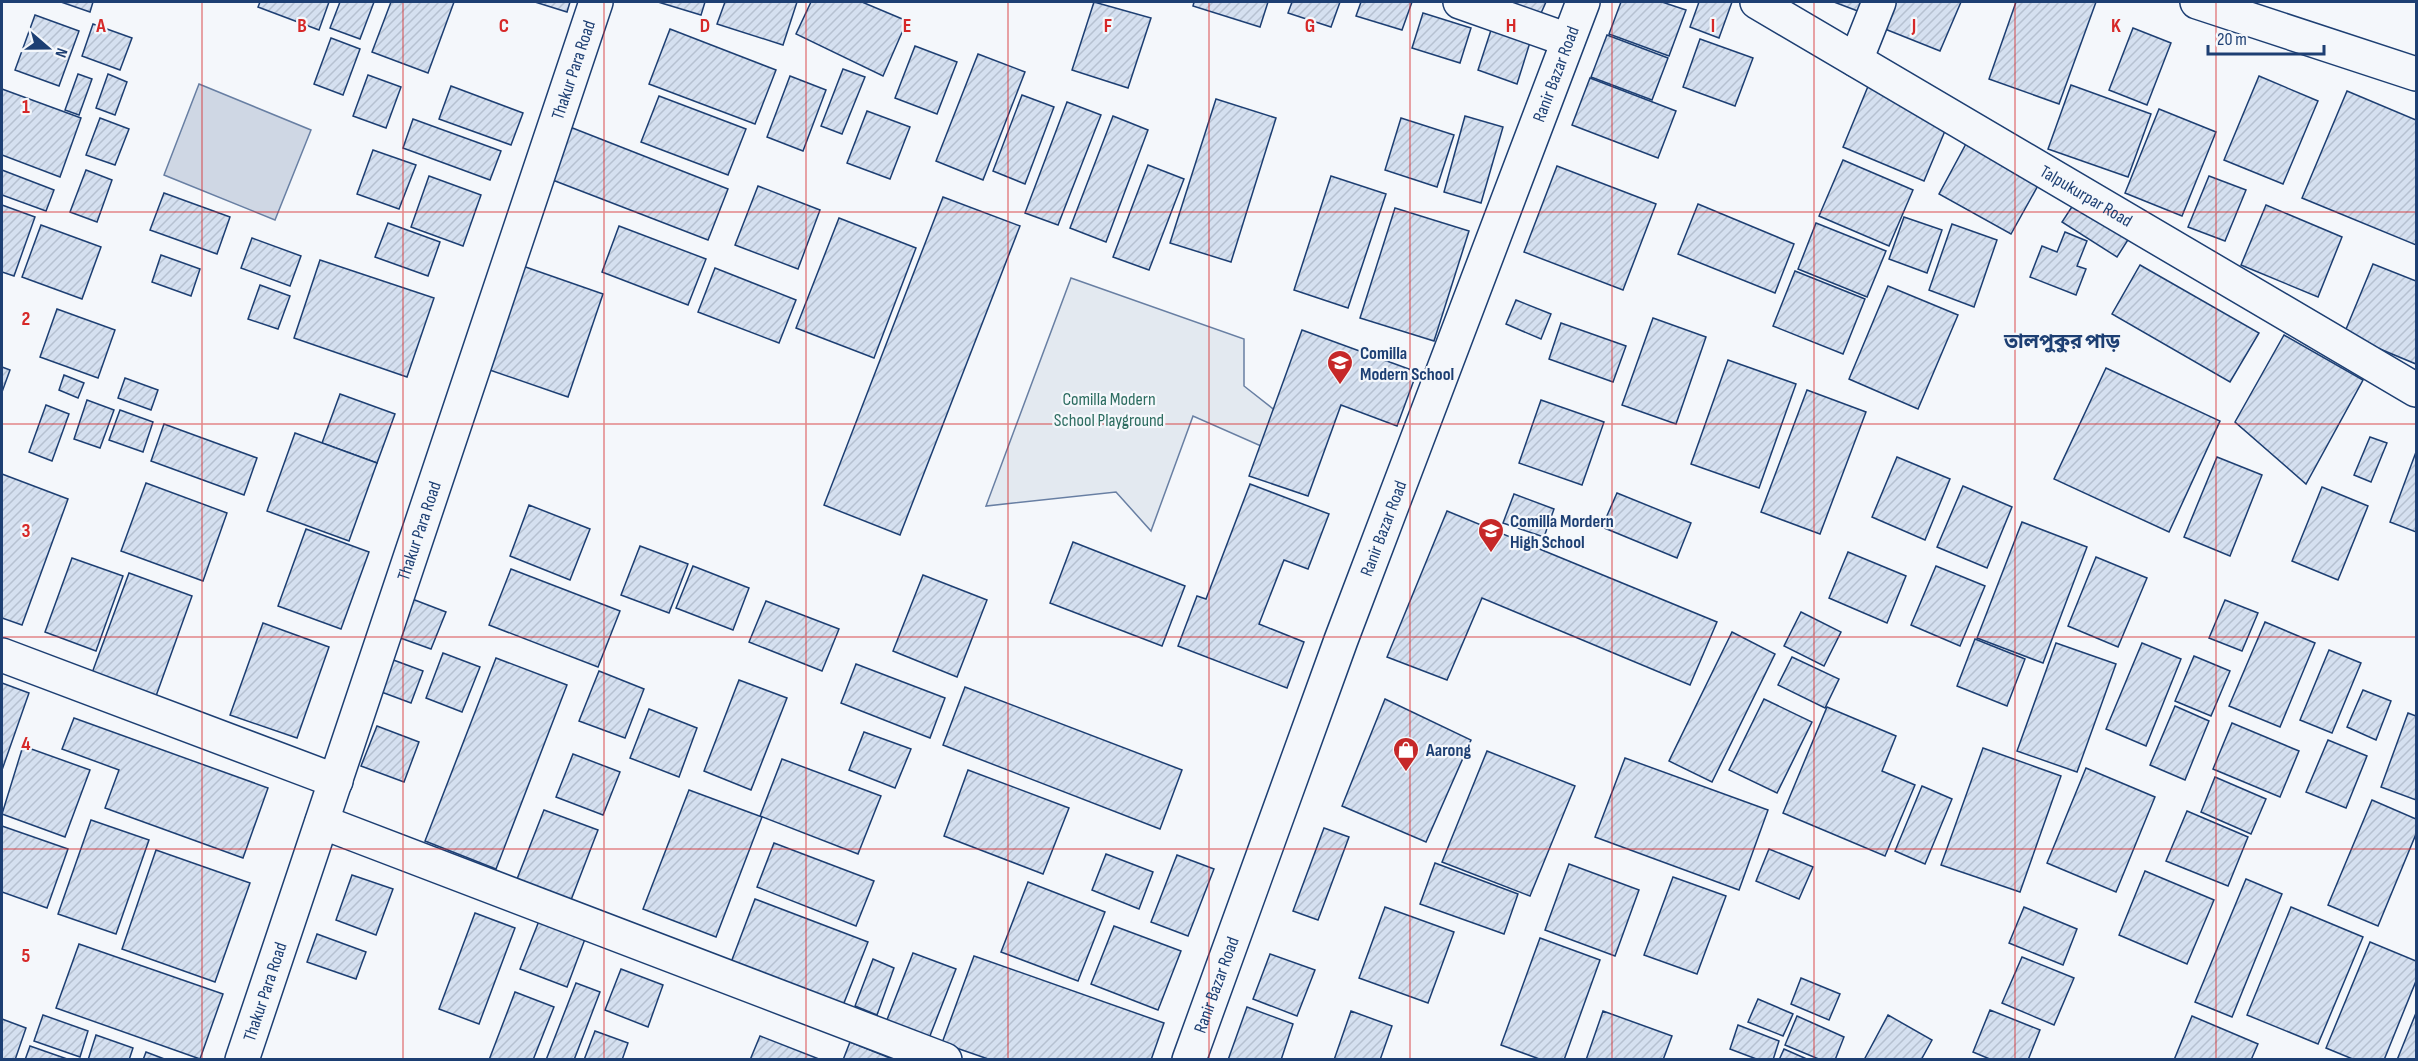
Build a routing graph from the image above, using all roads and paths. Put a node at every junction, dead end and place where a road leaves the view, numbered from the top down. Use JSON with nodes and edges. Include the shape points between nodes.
{"nodes":[{"id":1,"x":596,"y":2,"type":"edge"},
{"id":2,"x":1460,"y":2,"type":"edge"},
{"id":3,"x":1583,"y":2,"type":"edge"},
{"id":4,"x":1757,"y":2,"type":"edge"},
{"id":5,"x":1880,"y":2,"type":"edge"},
{"id":6,"x":2197,"y":2,"type":"edge"},
{"id":7,"x":1569,"y":40,"type":"junction"},
{"id":8,"x":1856,"y":60,"type":"junction"},
{"id":9,"x":2416,"y":74,"type":"edge"},
{"id":10,"x":2416,"y":390,"type":"edge"},
{"id":11,"x":2,"y":655,"type":"edge"},
{"id":12,"x":336,"y":781,"type":"junction"},
{"id":13,"x":322,"y":822,"type":"junction"},
{"id":14,"x":242,"y":1059,"type":"edge"},
{"id":15,"x":945,"y":1059,"type":"edge"},
{"id":16,"x":1189,"y":1059,"type":"edge"}],
"edges":[{"from":1,"to":12,"type":"street","name":"Thakur Para Road"},
{"from":2,"to":7,"type":"street"},
{"from":3,"to":7,"type":"street","name":"Ranir Bazar Road"},
{"from":4,"to":8,"type":"street","name":"Talpukurpar Road"},
{"from":5,"to":8,"type":"street"},
{"from":6,"to":9,"type":"street"},
{"from":7,"to":16,"type":"street","name":"Ranir Bazar Road","via":[[1345,629]]},
{"from":8,"to":10,"type":"street","name":"Talpukurpar Road"},
{"from":11,"to":12,"type":"street"},
{"from":12,"to":13,"type":"street","name":"Thakur Para Road"},
{"from":13,"to":14,"type":"street","name":"Thakur Para Road"},
{"from":13,"to":15,"type":"street"}]}
